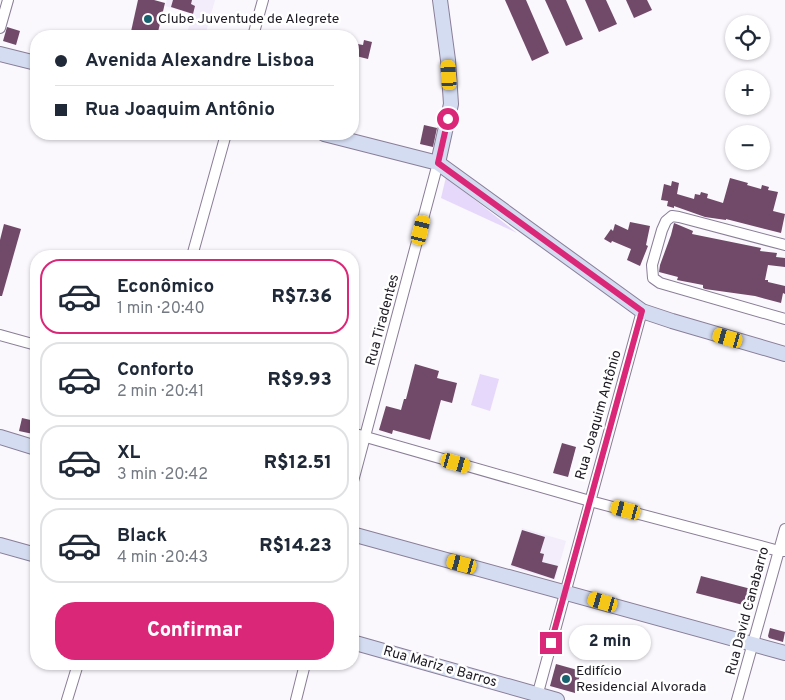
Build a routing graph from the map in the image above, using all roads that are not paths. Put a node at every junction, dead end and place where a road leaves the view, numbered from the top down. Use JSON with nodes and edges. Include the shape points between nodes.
{"nodes":[{"id":1,"x":8,"y":0,"type":"edge"},
{"id":2,"x":263,"y":0,"type":"edge"},
{"id":3,"x":440,"y":0,"type":"edge"},
{"id":4,"x":0,"y":28,"type":"edge"},
{"id":5,"x":255,"y":30,"type":"edge"},
{"id":6,"x":0,"y":54,"type":"edge"},
{"id":7,"x":30,"y":62,"type":"edge"},
{"id":8,"x":224,"y":140,"type":"edge"},
{"id":9,"x":348,"y":140,"type":"edge"},
{"id":10,"x":438,"y":163,"type":"junction"},
{"id":11,"x":785,"y":245,"type":"edge"},
{"id":12,"x":194,"y":250,"type":"edge"},
{"id":13,"x":642,"y":311,"type":"junction"},
{"id":14,"x":785,"y":319,"type":"edge"},
{"id":15,"x":0,"y":336,"type":"edge"},
{"id":16,"x":30,"y":344,"type":"edge"},
{"id":17,"x":785,"y":354,"type":"edge"},
{"id":18,"x":359,"y":434,"type":"edge"},
{"id":19,"x":366,"y":436,"type":"junction"},
{"id":20,"x":0,"y":437,"type":"edge"},
{"id":21,"x":30,"y":446,"type":"edge"},
{"id":22,"x":359,"y":460,"type":"edge"},
{"id":23,"x":590,"y":501,"type":"junction"},
{"id":24,"x":785,"y":529,"type":"edge"},
{"id":25,"x":359,"y":536,"type":"edge"},
{"id":26,"x":0,"y":545,"type":"edge"},
{"id":27,"x":782,"y":551,"type":"edge"},
{"id":28,"x":30,"y":553,"type":"edge"},
{"id":29,"x":565,"y":592,"type":"junction"},
{"id":30,"x":359,"y":644,"type":"edge"},
{"id":31,"x":753,"y":645,"type":"junction"},
{"id":32,"x":785,"y":653,"type":"edge"},
{"id":33,"x":76,"y":670,"type":"edge"},
{"id":34,"x":304,"y":670,"type":"edge"},
{"id":35,"x":536,"y":697,"type":"edge"},
{"id":36,"x":67,"y":700,"type":"edge"},
{"id":37,"x":296,"y":700,"type":"edge"},
{"id":38,"x":557,"y":700,"type":"edge"},
{"id":39,"x":737,"y":700,"type":"edge"}],
"edges":[{"from":1,"to":4,"type":"street"},
{"from":2,"to":5,"type":"street"},
{"from":3,"to":10,"type":"street","via":[[451,104]]},
{"from":6,"to":7,"type":"street"},
{"from":8,"to":12,"type":"street"},
{"from":9,"to":10,"type":"street"},
{"from":10,"to":13,"type":"street"},
{"from":10,"to":19,"type":"street","name":"Rua Tiradentes"},
{"from":11,"to":14,"type":"street","via":[[672,216],[662,230],[652,265],[653,278],[660,283]]},
{"from":13,"to":17,"type":"street"},
{"from":13,"to":23,"type":"street","name":"Rua Joaquim Antônio"},
{"from":15,"to":16,"type":"street"},
{"from":18,"to":19,"type":"street"},
{"from":19,"to":22,"type":"street","name":"Rua Tiradentes"},
{"from":19,"to":23,"type":"street"},
{"from":20,"to":21,"type":"street"},
{"from":23,"to":27,"type":"street"},
{"from":23,"to":29,"type":"street","name":"Rua Joaquim Antônio"},
{"from":24,"to":27,"type":"street","name":"Rua David Canabarro"},
{"from":25,"to":29,"type":"street"},
{"from":26,"to":28,"type":"street"},
{"from":27,"to":31,"type":"street","name":"Rua David Canabarro"},
{"from":29,"to":31,"type":"street"},
{"from":29,"to":35,"type":"street","name":"Rua Joaquim Antônio"},
{"from":30,"to":35,"type":"street","name":"Rua Mariz e Barros"},
{"from":31,"to":32,"type":"street"},
{"from":31,"to":39,"type":"street","name":"Rua David Canabarro"},
{"from":33,"to":36,"type":"street"},
{"from":34,"to":37,"type":"street"},
{"from":35,"to":38,"type":"street","name":"Rua Mariz e Barros"}]}
